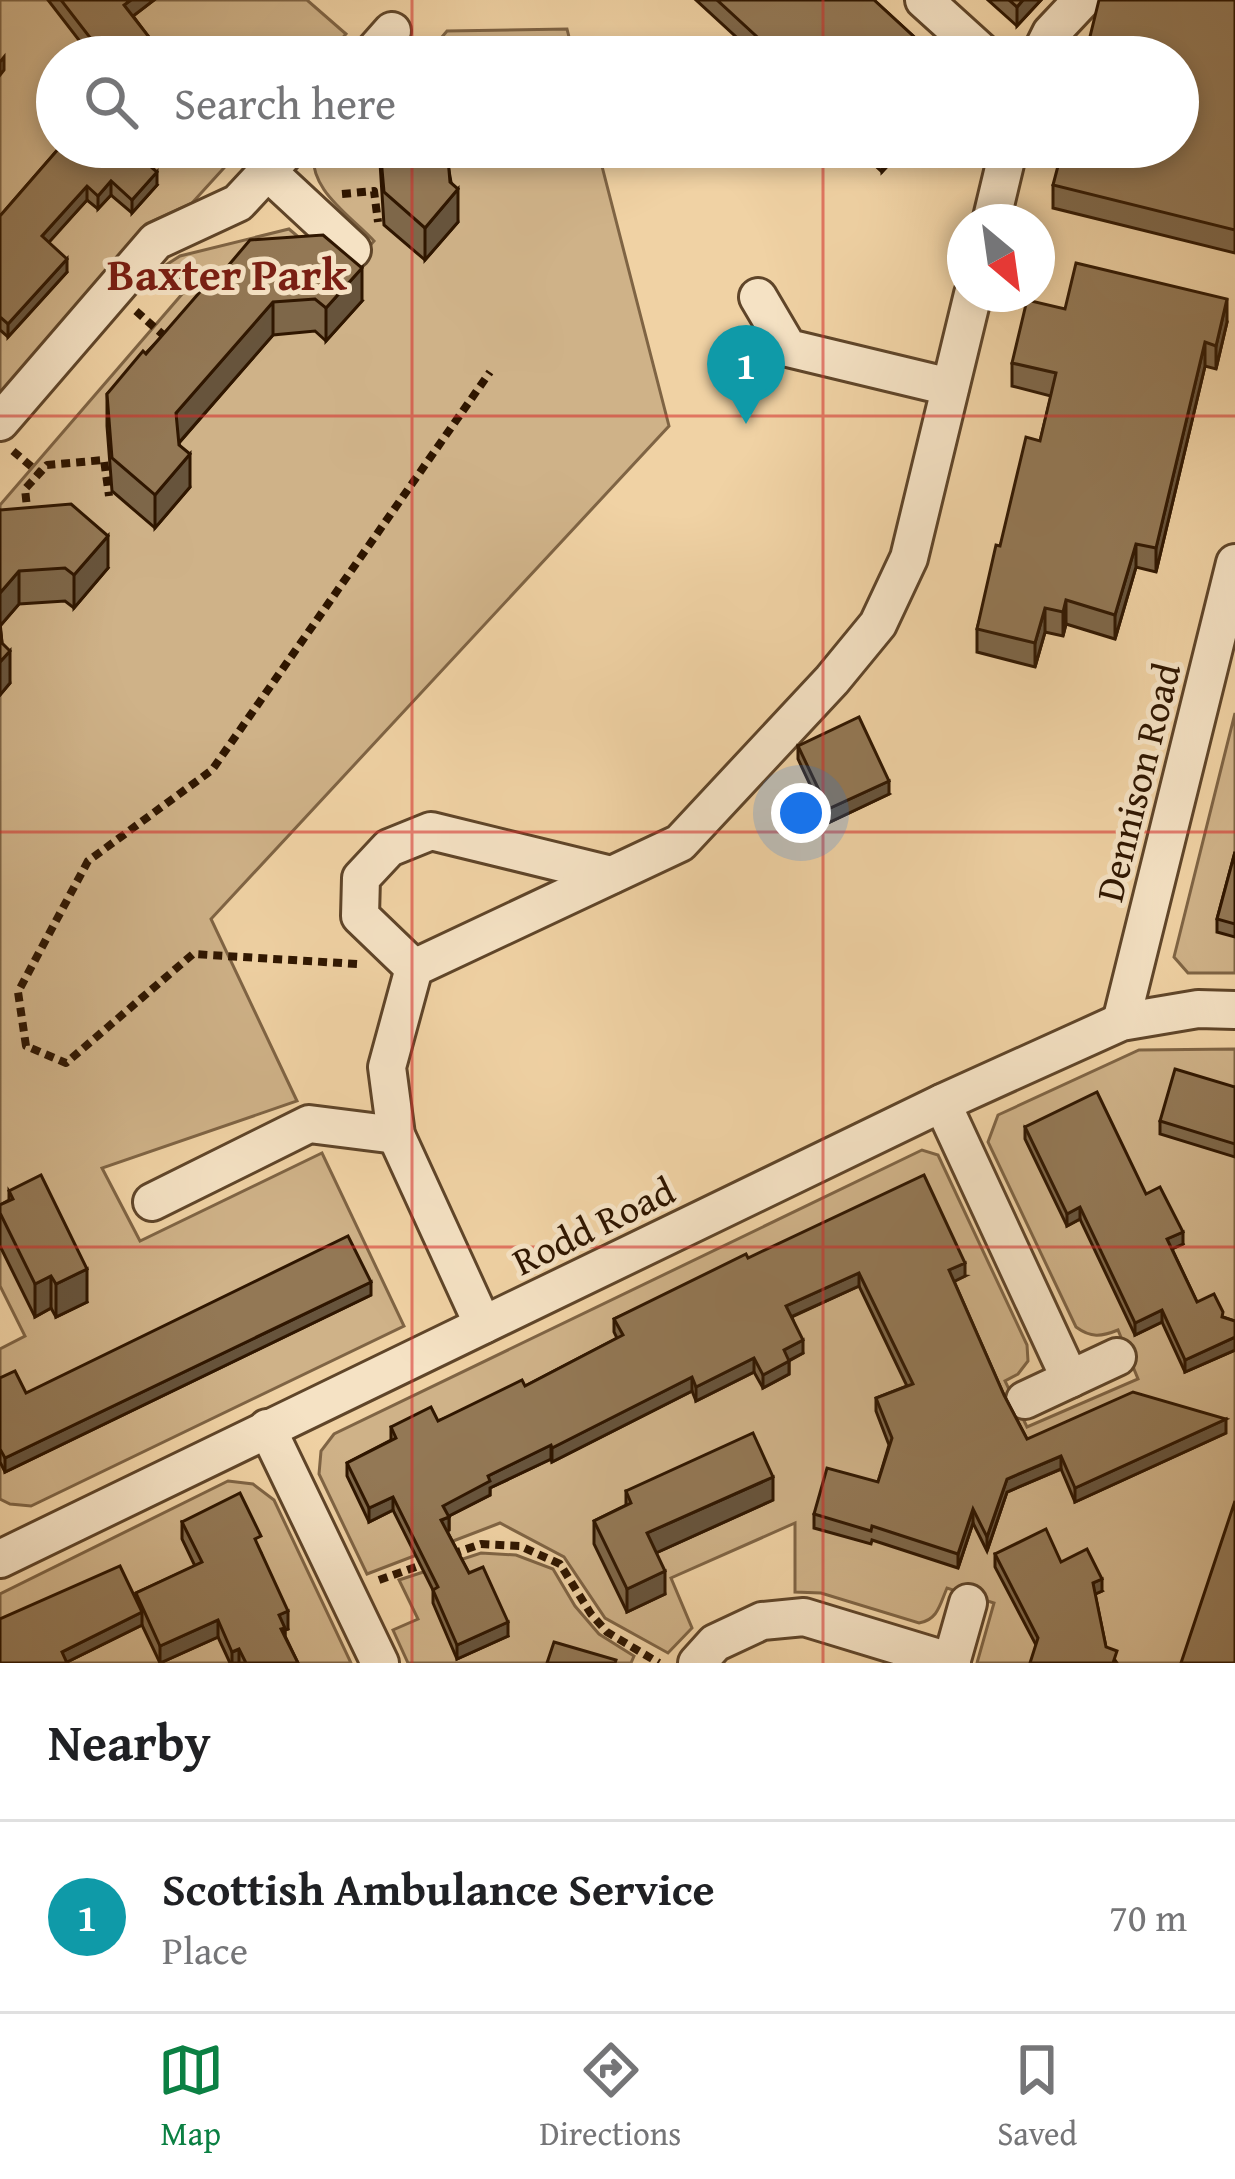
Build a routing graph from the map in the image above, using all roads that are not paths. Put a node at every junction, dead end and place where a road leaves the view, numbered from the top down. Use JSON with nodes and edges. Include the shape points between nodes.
{"nodes":[{"id":1,"x":924,"y":0,"type":"edge"},
{"id":2,"x":1082,"y":0,"type":"edge"},
{"id":3,"x":964,"y":36,"type":"edge"},
{"id":4,"x":1050,"y":36,"type":"edge"},
{"id":5,"x":271,"y":168,"type":"edge"},
{"id":6,"x":286,"y":168,"type":"edge"},
{"id":7,"x":1004,"y":168,"type":"edge"},
{"id":8,"x":995,"y":204,"type":"edge"},
{"id":9,"x":352,"y":250,"type":"dead end"},
{"id":10,"x":758,"y":297,"type":"dead end"},
{"id":11,"x":969,"y":312,"type":"edge"},
{"id":12,"x":950,"y":388,"type":"junction"},
{"id":13,"x":0,"y":422,"type":"edge"},
{"id":14,"x":1235,"y":563,"type":"edge"},
{"id":15,"x":611,"y":875,"type":"junction"},
{"id":16,"x":414,"y":968,"type":"junction"},
{"id":17,"x":1235,"y":1010,"type":"edge"},
{"id":18,"x":1120,"y":1022,"type":"junction"},
{"id":19,"x":942,"y":1103,"type":"junction"},
{"id":20,"x":396,"y":1135,"type":"junction"},
{"id":21,"x":152,"y":1202,"type":"dead end"},
{"id":22,"x":483,"y":1325,"type":"junction"},
{"id":23,"x":1117,"y":1357,"type":"dead end"},
{"id":24,"x":1070,"y":1379,"type":"junction"},
{"id":25,"x":1025,"y":1400,"type":"dead end"},
{"id":26,"x":267,"y":1428,"type":"junction"},
{"id":27,"x":0,"y":1559,"type":"edge"},
{"id":28,"x":968,"y":1604,"type":"dead end"},
{"id":29,"x":951,"y":1662,"type":"edge"},
{"id":30,"x":380,"y":1663,"type":"edge"},
{"id":31,"x":698,"y":1663,"type":"edge"}],
"edges":[{"from":1,"to":3,"type":"street"},
{"from":2,"to":4,"type":"street"},
{"from":5,"to":13,"type":"street","via":[[238,203],[156,241]]},
{"from":6,"to":9,"type":"street"},
{"from":7,"to":8,"type":"street"},
{"from":10,"to":12,"type":"street","via":[[788,348]]},
{"from":11,"to":12,"type":"street"},
{"from":12,"to":15,"type":"street","via":[[909,558],[878,624],[680,843]]},
{"from":14,"to":18,"type":"street","name":"Dennison Road"},
{"from":15,"to":16,"type":"street"},
{"from":15,"to":16,"type":"street","via":[[431,831],[389,848],[361,878],[360,916]]},
{"from":16,"to":20,"type":"street","via":[[387,1067]]},
{"from":17,"to":18,"type":"street","name":"Rodd Road"},
{"from":18,"to":19,"type":"street","name":"Rodd Road"},
{"from":19,"to":22,"type":"street","name":"Rodd Road"},
{"from":19,"to":24,"type":"street"},
{"from":20,"to":21,"type":"street","via":[[309,1124]]},
{"from":20,"to":22,"type":"street"},
{"from":22,"to":26,"type":"street","name":"Rodd Road"},
{"from":23,"to":24,"type":"street"},
{"from":24,"to":25,"type":"street"},
{"from":26,"to":27,"type":"street","name":"Rodd Road"},
{"from":26,"to":30,"type":"street"},
{"from":28,"to":29,"type":"street"},
{"from":29,"to":31,"type":"street","via":[[804,1617],[762,1621],[716,1643]]}]}
